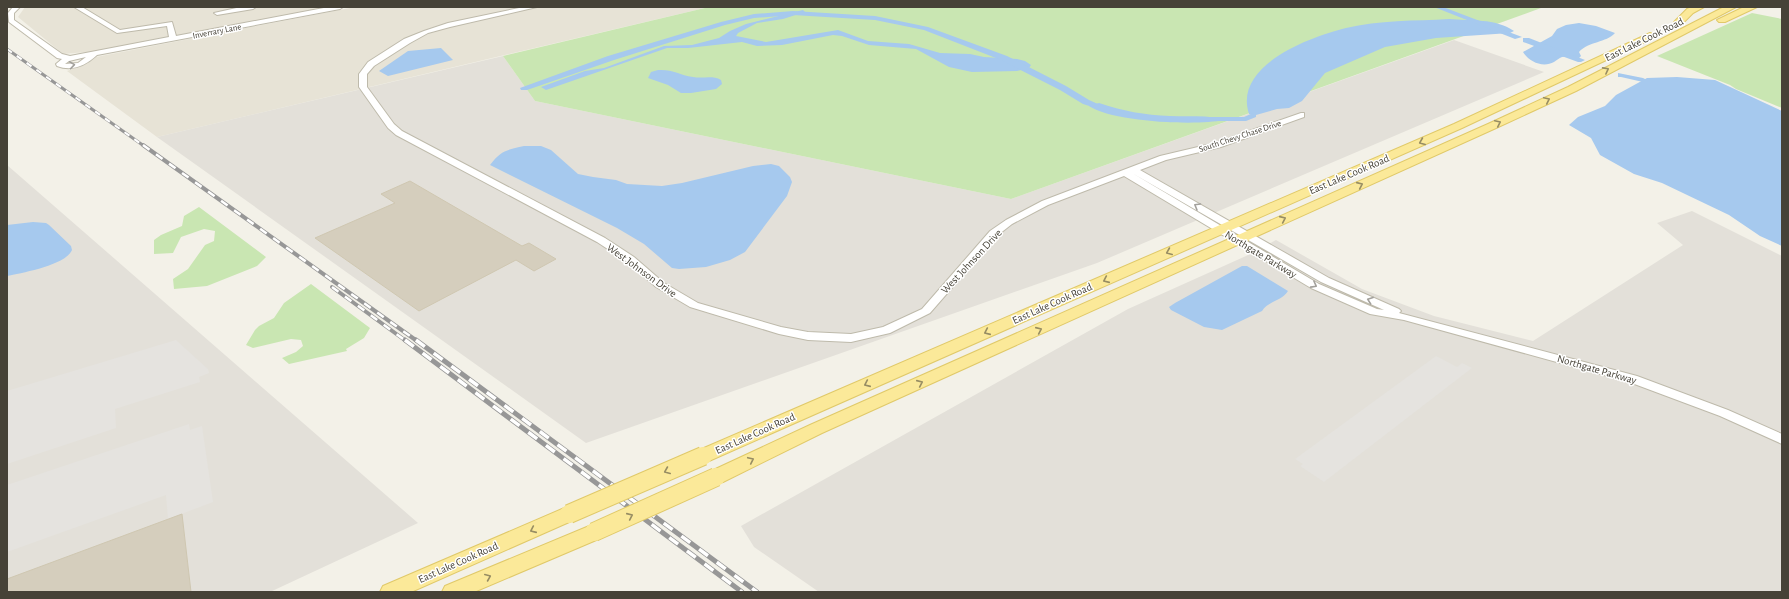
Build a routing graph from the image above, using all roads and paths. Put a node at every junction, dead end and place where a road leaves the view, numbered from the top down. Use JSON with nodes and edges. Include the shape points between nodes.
{"nodes":[{"id":1,"x":17,"y":7,"type":"edge"},
{"id":2,"x":254,"y":7,"type":"edge"},
{"id":3,"x":340,"y":7,"type":"edge"},
{"id":4,"x":534,"y":7,"type":"edge"},
{"id":5,"x":1699,"y":7,"type":"edge"},
{"id":6,"x":1711,"y":7,"type":"edge"},
{"id":7,"x":1731,"y":7,"type":"edge"},
{"id":8,"x":1752,"y":7,"type":"edge"},
{"id":9,"x":80,"y":9,"type":"edge"},
{"id":10,"x":217,"y":13,"type":"edge"},
{"id":11,"x":1677,"y":27,"type":"junction"},
{"id":12,"x":1659,"y":32,"type":"dead end"},
{"id":13,"x":173,"y":39,"type":"junction"},
{"id":14,"x":94,"y":54,"type":"junction"},
{"id":15,"x":70,"y":58,"type":"junction"},
{"id":16,"x":1504,"y":105,"type":"junction"},
{"id":17,"x":1521,"y":112,"type":"junction"},
{"id":18,"x":1301,"y":115,"type":"dead end"},
{"id":19,"x":1130,"y":171,"type":"junction"},
{"id":20,"x":1234,"y":233,"type":"junction"},
{"id":21,"x":1782,"y":439,"type":"edge"},
{"id":22,"x":390,"y":592,"type":"edge"},
{"id":23,"x":452,"y":592,"type":"edge"}],
"edges":[{"from":1,"to":15,"type":"street","via":[[12,13],[11,21],[60,56]]},
{"from":2,"to":10,"type":"street"},
{"from":3,"to":13,"type":"street","name":"Inverrary Lane"},
{"from":4,"to":19,"type":"street","name":"West Johnson Drive","via":[[448,25],[416,36],[371,64],[363,74],[363,87],[399,133],[601,240],[677,296],[694,305],[779,330],[808,336],[851,338],[872,334],[907,321],[926,311],[994,233],[1009,222],[1045,203]]},
{"from":5,"to":11,"type":"main road","via":[[1690,11]]},
{"from":6,"to":11,"type":"main road","name":"East Lake Cook Road"},
{"from":7,"to":11,"type":"main road","name":"East Lake Cook Road"},
{"from":8,"to":11,"type":"main road","via":[[1711,25]]},
{"from":9,"to":13,"type":"street","via":[[119,32],[170,24]]},
{"from":17,"to":11,"type":"main road","name":"East Lake Cook Road","one_way":true,"via":[[1572,89]]},
{"from":12,"to":16,"type":"main road","name":"East Lake Cook Road"},
{"from":13,"to":14,"type":"street","name":"Inverrary Lane"},
{"from":14,"to":15,"type":"street","name":"Inverrary Lane"},
{"from":15,"to":14,"type":"street","name":"Inverrary Lane","one_way":true,"via":[[60,64],[81,64]]},
{"from":16,"to":17,"type":"main road"},
{"from":16,"to":20,"type":"main road","name":"East Lake Cook Road","one_way":true},
{"from":20,"to":17,"type":"main road","name":"East Lake Cook Road","one_way":true},
{"from":18,"to":19,"type":"street","name":"South Chevy Chase Drive","via":[[1218,145],[1163,158]]},
{"from":19,"to":20,"type":"street","name":"Northgate Parkway"},
{"from":20,"to":21,"type":"street","name":"Northgate Parkway","via":[[1315,286],[1374,312],[1405,317],[1633,378],[1724,413]]},
{"from":20,"to":22,"type":"main road","name":"East Lake Cook Road","one_way":true,"bridge":true,"via":[[703,456]]},
{"from":23,"to":20,"type":"main road","name":"East Lake Cook Road","one_way":true,"bridge":true,"via":[[716,477]]}]}
